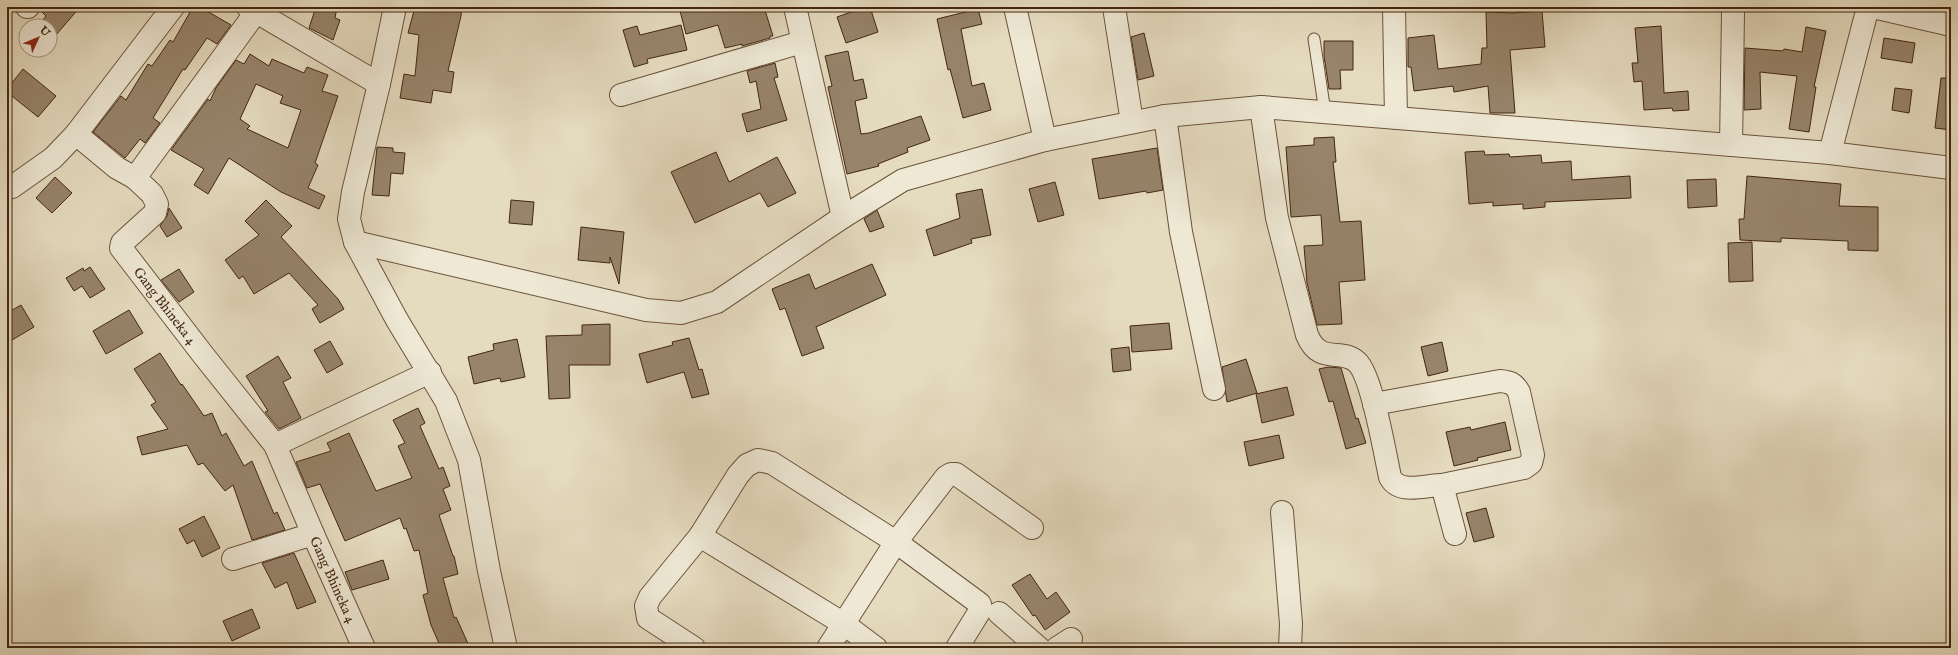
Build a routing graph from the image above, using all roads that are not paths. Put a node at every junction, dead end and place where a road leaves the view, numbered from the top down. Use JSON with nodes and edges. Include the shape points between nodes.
{"nodes":[{"id":1,"x":173,"y":7,"type":"edge"},
{"id":2,"x":394,"y":7,"type":"edge"},
{"id":3,"x":795,"y":7,"type":"edge"},
{"id":4,"x":1015,"y":7,"type":"edge"},
{"id":5,"x":1114,"y":7,"type":"edge"},
{"id":6,"x":1394,"y":7,"type":"edge"},
{"id":7,"x":1868,"y":7,"type":"edge"},
{"id":8,"x":1873,"y":7,"type":"edge"},
{"id":9,"x":252,"y":10,"type":"edge"},
{"id":10,"x":1733,"y":13,"type":"dead end"},
{"id":11,"x":1951,"y":25,"type":"edge"},
{"id":12,"x":1314,"y":38,"type":"dead end"},
{"id":13,"x":802,"y":42,"type":"junction"},
{"id":14,"x":379,"y":84,"type":"junction"},
{"id":15,"x":621,"y":94,"type":"dead end"},
{"id":16,"x":1261,"y":107,"type":"junction"},
{"id":17,"x":1325,"y":112,"type":"junction"},
{"id":18,"x":1165,"y":116,"type":"junction"},
{"id":19,"x":1396,"y":118,"type":"junction"},
{"id":20,"x":1132,"y":122,"type":"junction"},
{"id":21,"x":76,"y":134,"type":"junction"},
{"id":22,"x":1045,"y":140,"type":"junction"},
{"id":23,"x":1731,"y":145,"type":"junction"},
{"id":24,"x":1830,"y":153,"type":"junction"},
{"id":25,"x":1951,"y":168,"type":"edge"},
{"id":26,"x":135,"y":178,"type":"junction"},
{"id":27,"x":7,"y":188,"type":"edge"},
{"id":28,"x":843,"y":217,"type":"junction"},
{"id":29,"x":355,"y":242,"type":"junction"},
{"id":30,"x":430,"y":372,"type":"junction"},
{"id":31,"x":1214,"y":389,"type":"dead end"},
{"id":32,"x":1374,"y":404,"type":"junction"},
{"id":33,"x":275,"y":445,"type":"junction"},
{"id":34,"x":1442,"y":485,"type":"junction"},
{"id":35,"x":1282,"y":512,"type":"dead end"},
{"id":36,"x":1032,"y":528,"type":"dead end"},
{"id":37,"x":312,"y":534,"type":"junction"},
{"id":38,"x":1455,"y":534,"type":"dead end"},
{"id":39,"x":700,"y":536,"type":"junction"},
{"id":40,"x":896,"y":542,"type":"junction"},
{"id":41,"x":233,"y":559,"type":"dead end"},
{"id":42,"x":999,"y":613,"type":"dead end"},
{"id":43,"x":844,"y":624,"type":"junction"},
{"id":44,"x":364,"y":648,"type":"edge"},
{"id":45,"x":506,"y":648,"type":"edge"},
{"id":46,"x":694,"y":648,"type":"edge"},
{"id":47,"x":828,"y":648,"type":"edge"},
{"id":48,"x":876,"y":648,"type":"edge"},
{"id":49,"x":957,"y":648,"type":"edge"},
{"id":50,"x":1039,"y":648,"type":"edge"},
{"id":51,"x":1290,"y":648,"type":"edge"}],
"edges":[{"from":1,"to":21,"type":"street"},
{"from":2,"to":14,"type":"street"},
{"from":3,"to":13,"type":"street"},
{"from":4,"to":22,"type":"street"},
{"from":5,"to":20,"type":"street"},
{"from":6,"to":19,"type":"street"},
{"from":7,"to":24,"type":"street"},
{"from":8,"to":11,"type":"street"},
{"from":9,"to":14,"type":"street"},
{"from":9,"to":26,"type":"street"},
{"from":10,"to":23,"type":"street"},
{"from":12,"to":17,"type":"lane"},
{"from":13,"to":15,"type":"street"},
{"from":13,"to":28,"type":"street"},
{"from":14,"to":29,"type":"street","via":[[353,192],[350,219]]},
{"from":16,"to":17,"type":"street"},
{"from":16,"to":18,"type":"street"},
{"from":16,"to":32,"type":"street","via":[[1277,218],[1306,335],[1310,344],[1326,355],[1349,357],[1357,362],[1362,368]]},
{"from":17,"to":19,"type":"street"},
{"from":18,"to":20,"type":"street"},
{"from":18,"to":31,"type":"street","via":[[1181,232]]},
{"from":19,"to":23,"type":"street"},
{"from":20,"to":22,"type":"street"},
{"from":21,"to":26,"type":"street","name":"Gang Bhineka 4","via":[[117,168]]},
{"from":21,"to":27,"type":"street","via":[[53,158]]},
{"from":22,"to":28,"type":"street","via":[[903,180]]},
{"from":23,"to":24,"type":"street"},
{"from":24,"to":25,"type":"street"},
{"from":26,"to":33,"type":"street","name":"Gang Bhineka 4","via":[[152,194],[157,204],[155,213],[122,243],[121,248]]},
{"from":28,"to":29,"type":"street","via":[[717,302],[681,313],[646,310]]},
{"from":29,"to":30,"type":"street","via":[[397,320]]},
{"from":30,"to":33,"type":"street"},
{"from":30,"to":45,"type":"street","via":[[446,401],[469,460],[488,571]]},
{"from":32,"to":34,"type":"street","via":[[1393,482],[1405,488]]},
{"from":32,"to":34,"type":"street","via":[[1500,381],[1514,384],[1519,392],[1533,455],[1531,463],[1524,468]]},
{"from":33,"to":37,"type":"street","name":"Gang Bhineka 4"},
{"from":34,"to":38,"type":"street"},
{"from":35,"to":51,"type":"street","via":[[1291,624]]},
{"from":36,"to":40,"type":"street","via":[[956,474],[951,474],[946,477]]},
{"from":37,"to":41,"type":"street"},
{"from":37,"to":44,"type":"street","name":"Gang Bhineka 4"},
{"from":39,"to":40,"type":"street","via":[[738,475],[747,465],[758,460],[772,462]]},
{"from":39,"to":43,"type":"street"},
{"from":39,"to":46,"type":"street","via":[[650,597],[646,606],[648,618]]},
{"from":40,"to":43,"type":"street"},
{"from":40,"to":49,"type":"street","via":[[980,604],[981,609]]},
{"from":42,"to":50,"type":"street"},
{"from":43,"to":47,"type":"street"},
{"from":43,"to":48,"type":"street"}]}
